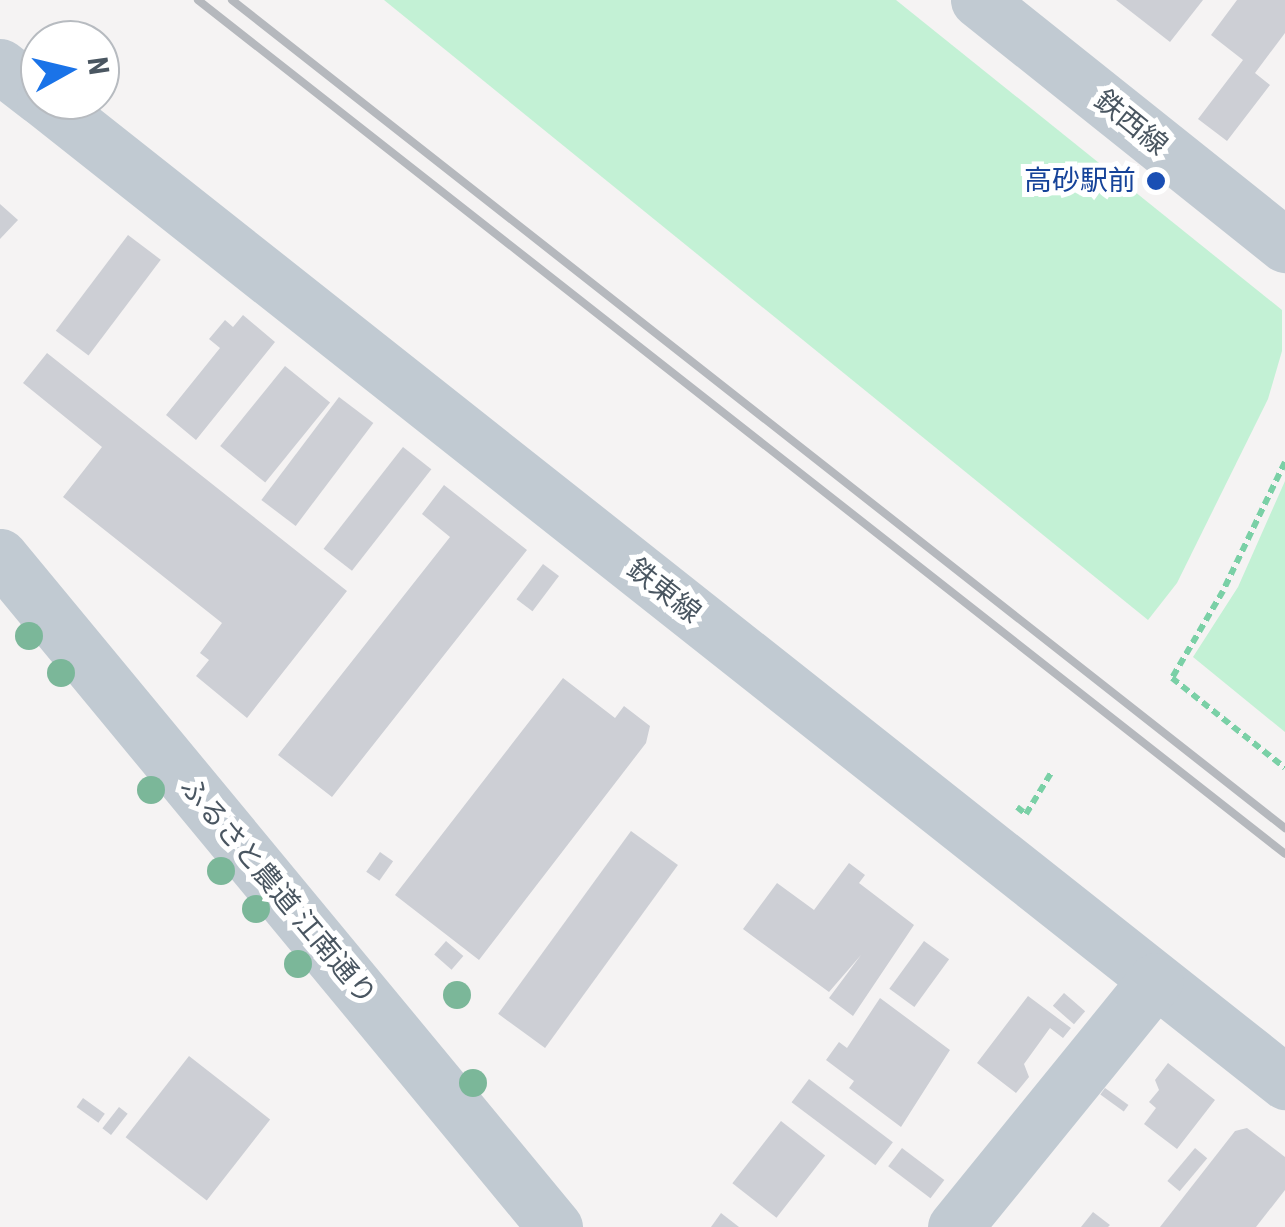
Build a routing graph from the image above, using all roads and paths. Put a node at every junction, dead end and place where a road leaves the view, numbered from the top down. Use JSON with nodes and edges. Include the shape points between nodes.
{"nodes":[{"id":1,"x":985,"y":2,"type":"edge"},
{"id":2,"x":0,"y":66,"type":"edge"},
{"id":3,"x":20,"y":82,"type":"edge"},
{"id":4,"x":69,"y":120,"type":"edge"},
{"id":5,"x":1285,"y":245,"type":"edge"},
{"id":6,"x":1285,"y":462,"type":"edge"},
{"id":7,"x":0,"y":556,"type":"edge"},
{"id":8,"x":1285,"y":768,"type":"edge"},
{"id":9,"x":1051,"y":773,"type":"dead end"},
{"id":10,"x":1001,"y":796,"type":"dead end"},
{"id":11,"x":1156,"y":980,"type":"junction"},
{"id":12,"x":1285,"y":1082,"type":"edge"},
{"id":13,"x":556,"y":1227,"type":"edge"},
{"id":14,"x":955,"y":1227,"type":"edge"}],
"edges":[{"from":1,"to":5,"type":"street","name":"鉄西線"},
{"from":2,"to":3,"type":"street","name":"鉄東線"},
{"from":4,"to":11,"type":"street","name":"鉄東線"},
{"from":6,"to":8,"type":"path","via":[[1224,591],[1172,678]]},
{"from":7,"to":13,"type":"street","name":"ふるさと農道 江南通り"},
{"from":9,"to":10,"type":"path","via":[[1026,814]]},
{"from":11,"to":12,"type":"street","name":"鉄東線"},
{"from":11,"to":14,"type":"street"}]}
